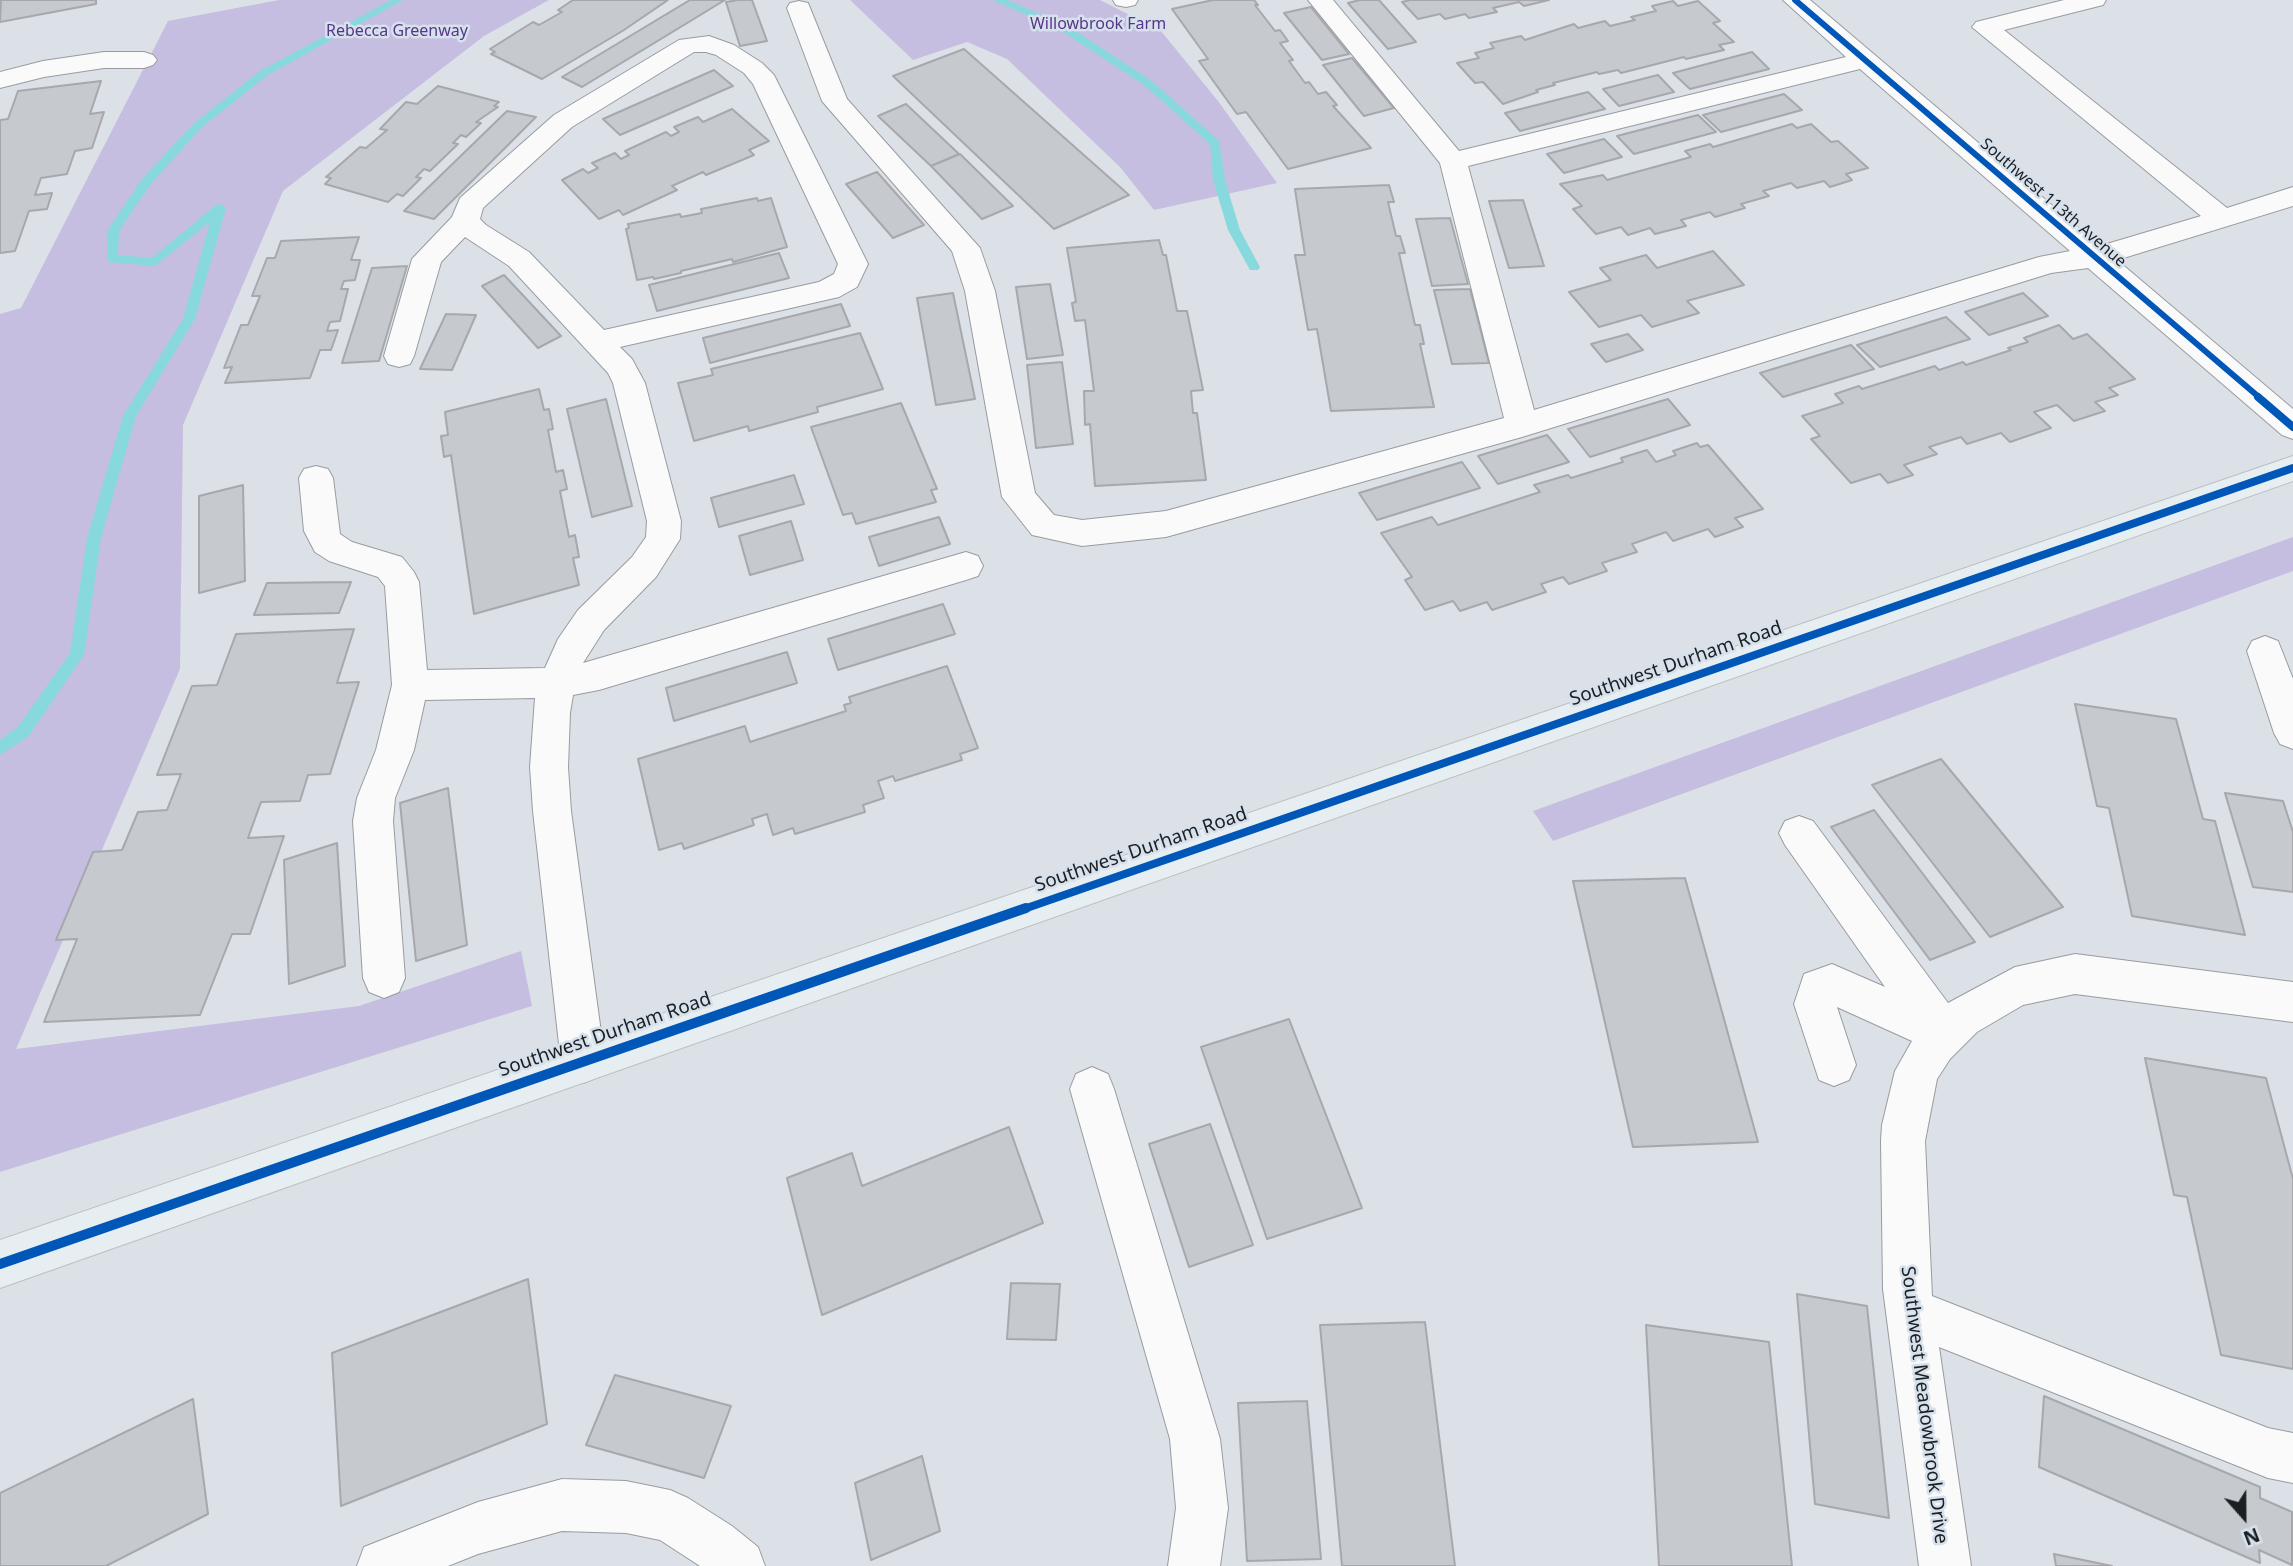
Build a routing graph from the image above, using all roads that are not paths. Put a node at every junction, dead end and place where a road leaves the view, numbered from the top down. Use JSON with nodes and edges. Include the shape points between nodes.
{"nodes":[{"id":1,"x":1320,"y":0,"type":"edge"},
{"id":2,"x":1796,"y":0,"type":"edge"},
{"id":3,"x":2094,"y":0,"type":"edge"},
{"id":4,"x":799,"y":8,"type":"dead end"},
{"id":5,"x":144,"y":60,"type":"dead end"},
{"id":6,"x":1865,"y":60,"type":"junction"},
{"id":7,"x":0,"y":80,"type":"edge"},
{"id":8,"x":1452,"y":161,"type":"junction"},
{"id":9,"x":2293,"y":196,"type":"edge"},
{"id":10,"x":2223,"y":219,"type":"junction"},
{"id":11,"x":465,"y":220,"type":"junction"},
{"id":12,"x":2095,"y":257,"type":"junction"},
{"id":13,"x":600,"y":341,"type":"junction"},
{"id":14,"x":399,"y":356,"type":"dead end"},
{"id":15,"x":1522,"y":425,"type":"junction"},
{"id":16,"x":2293,"y":427,"type":"edge"},
{"id":17,"x":2293,"y":468,"type":"edge"},
{"id":18,"x":316,"y":478,"type":"dead end"},
{"id":19,"x":967,"y":566,"type":"dead end"},
{"id":20,"x":2265,"y":651,"type":"dead end"},
{"id":21,"x":557,"y":683,"type":"junction"},
{"id":22,"x":410,"y":685,"type":"junction"},
{"id":23,"x":2293,"y":733,"type":"edge"},
{"id":24,"x":1799,"y":833,"type":"dead end"},
{"id":25,"x":384,"y":978,"type":"dead end"},
{"id":26,"x":2293,"y":1002,"type":"edge"},
{"id":27,"x":1945,"y":1035,"type":"junction"},
{"id":28,"x":583,"y":1062,"type":"junction"},
{"id":29,"x":1834,"y":1065,"type":"dead end"},
{"id":30,"x":1093,"y":1089,"type":"dead end"},
{"id":31,"x":0,"y":1264,"type":"edge"},
{"id":32,"x":1910,"y":1311,"type":"junction"},
{"id":33,"x":2293,"y":1458,"type":"edge"},
{"id":34,"x":383,"y":1566,"type":"edge"},
{"id":35,"x":740,"y":1566,"type":"edge"},
{"id":36,"x":1194,"y":1566,"type":"edge"},
{"id":37,"x":1944,"y":1566,"type":"edge"}],
"edges":[{"from":1,"to":8,"type":"street"},
{"from":2,"to":6,"type":"street","name":"Southwest 113th Avenue"},
{"from":3,"to":10,"type":"street","via":[[1985,27]]},
{"from":4,"to":15,"type":"street","via":[[835,101],[965,248],[980,291],[1019,497],[1044,526],[1082,533],[1166,524]]},
{"from":5,"to":7,"type":"street","via":[[43,69]]},
{"from":6,"to":8,"type":"street"},
{"from":6,"to":12,"type":"street","name":"Southwest 113th Avenue"},
{"from":8,"to":15,"type":"street"},
{"from":9,"to":10,"type":"street"},
{"from":10,"to":12,"type":"street"},
{"from":11,"to":13,"type":"street","via":[[519,259]]},
{"from":11,"to":13,"type":"street","via":[[470,204],[563,121],[688,45],[709,44],[753,68],[765,81],[853,264],[847,280],[828,290]]},
{"from":11,"to":14,"type":"street","via":[[427,259]]},
{"from":12,"to":15,"type":"street","via":[[2049,264]]},
{"from":12,"to":16,"type":"street","name":"Southwest 113th Avenue"},
{"from":13,"to":21,"type":"street","via":[[629,383],[664,521],[663,539],[645,567],[591,620],[571,649]]},
{"from":17,"to":28,"type":"main road","name":"Southwest Durham Road"},
{"from":18,"to":22,"type":"street","via":[[321,531],[327,543],[390,568],[402,582]]},
{"from":19,"to":21,"type":"street","via":[[599,675]]},
{"from":20,"to":23,"type":"street"},
{"from":21,"to":22,"type":"street"},
{"from":21,"to":28,"type":"street","via":[[551,713],[552,811]]},
{"from":22,"to":25,"type":"street","via":[[373,821]]},
{"from":24,"to":27,"type":"street"},
{"from":26,"to":27,"type":"street","name":"Southwest Meadowbrook Drive","via":[[2075,974],[2015,987],[1962,1018]]},
{"from":27,"to":29,"type":"street","via":[[1832,984],[1819,988],[1815,1004]]},
{"from":27,"to":32,"type":"street","name":"Southwest Meadowbrook Drive","via":[[1917,1071],[1904,1125]]},
{"from":28,"to":31,"type":"main road","name":"Southwest Durham Road"},
{"from":30,"to":36,"type":"street","via":[[1195,1439],[1202,1508]]},
{"from":32,"to":33,"type":"street","via":[[2268,1453]]},
{"from":32,"to":37,"type":"street","name":"Southwest Meadowbrook Drive"},
{"from":34,"to":35,"type":"street","via":[[478,1528],[562,1505],[626,1507],[670,1516]]}]}
